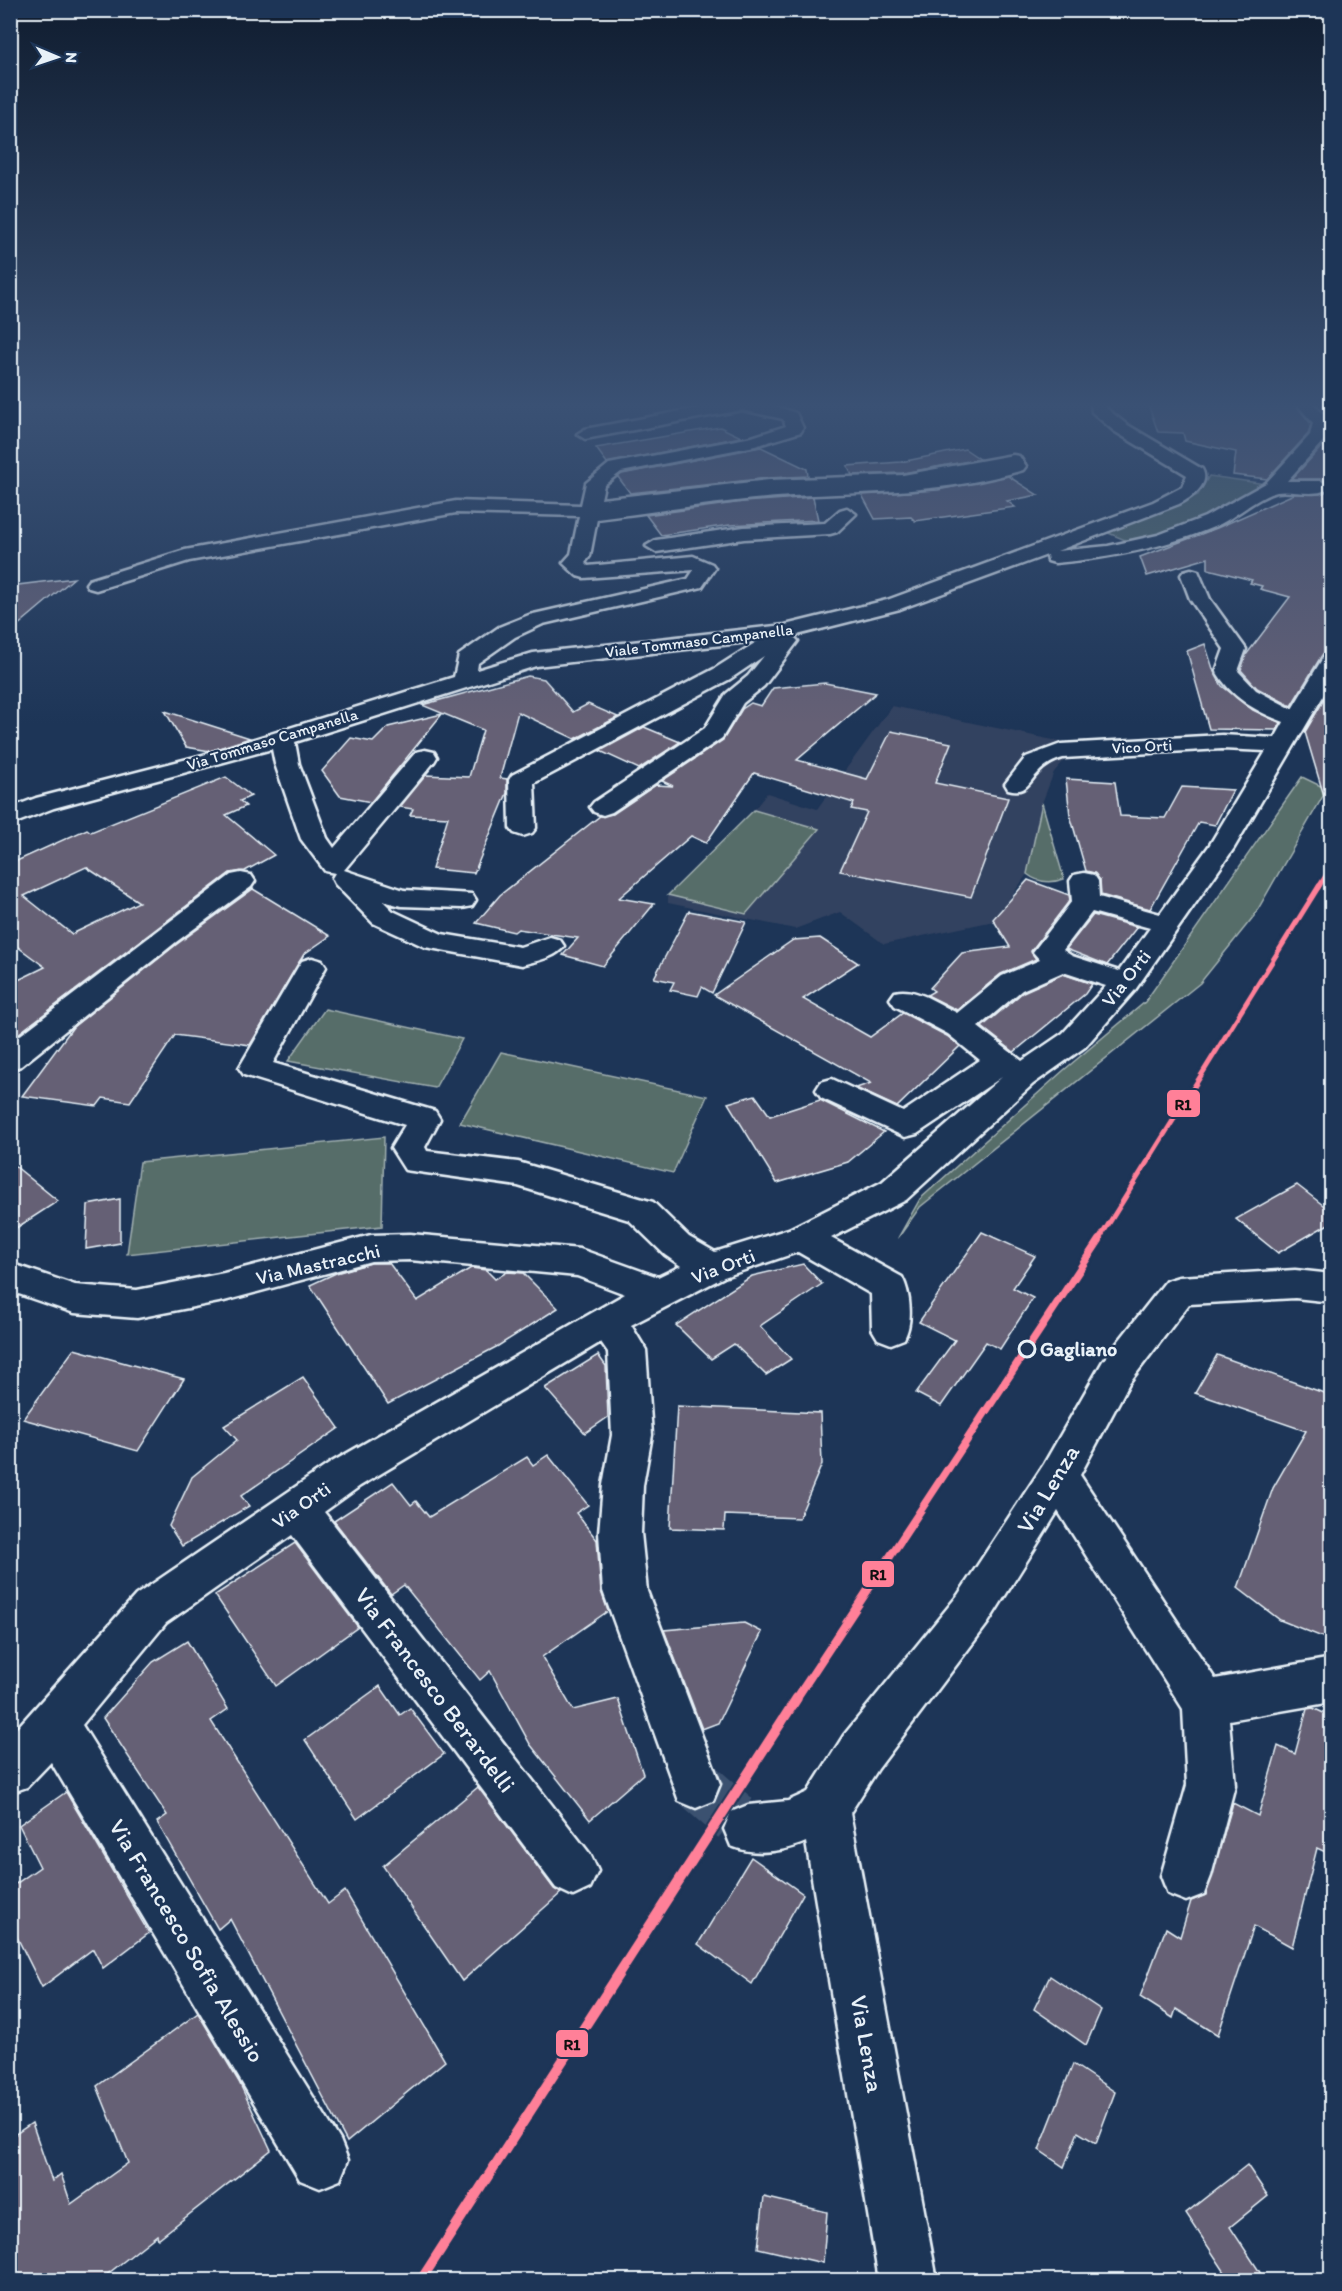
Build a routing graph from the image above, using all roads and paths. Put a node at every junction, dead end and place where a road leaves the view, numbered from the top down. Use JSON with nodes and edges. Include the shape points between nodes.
{"nodes":[{"id":1,"x":440,"y":510,"type":"edge"},
{"id":2,"x":553,"y":510,"type":"edge"},
{"id":3,"x":597,"y":510,"type":"edge"},
{"id":4,"x":599,"y":510,"type":"edge"},
{"id":5,"x":1149,"y":510,"type":"edge"},
{"id":6,"x":1232,"y":510,"type":"edge"},
{"id":7,"x":589,"y":511,"type":"junction"},
{"id":8,"x":847,"y":514,"type":"dead end"},
{"id":9,"x":580,"y":556,"type":"junction"},
{"id":10,"x":1023,"y":556,"type":"junction"},
{"id":11,"x":1191,"y":575,"type":"dead end"},
{"id":12,"x":96,"y":584,"type":"dead end"},
{"id":13,"x":792,"y":630,"type":"junction"},
{"id":14,"x":533,"y":660,"type":"joint"},
{"id":15,"x":1332,"y":661,"type":"edge"},
{"id":16,"x":465,"y":680,"type":"junction"},
{"id":17,"x":1296,"y":718,"type":"junction"},
{"id":18,"x":282,"y":736,"type":"junction"},
{"id":19,"x":1281,"y":745,"type":"junction"},
{"id":20,"x":425,"y":757,"type":"dead end"},
{"id":21,"x":1017,"y":784,"type":"dead end"},
{"id":22,"x":603,"y":807,"type":"dead end"},
{"id":23,"x":10,"y":817,"type":"edge"},
{"id":24,"x":523,"y":828,"type":"dead end"},
{"id":25,"x":339,"y":872,"type":"junction"},
{"id":26,"x":241,"y":881,"type":"dead end"},
{"id":27,"x":462,"y":900,"type":"dead end"},
{"id":28,"x":1167,"y":924,"type":"junction"},
{"id":29,"x":550,"y":946,"type":"dead end"},
{"id":30,"x":1062,"y":962,"type":"junction"},
{"id":31,"x":312,"y":967,"type":"dead end"},
{"id":32,"x":1125,"y":983,"type":"junction"},
{"id":33,"x":905,"y":999,"type":"dead end"},
{"id":34,"x":959,"y":1027,"type":"junction"},
{"id":35,"x":10,"y":1059,"type":"edge"},
{"id":36,"x":1011,"y":1069,"type":"junction"},
{"id":37,"x":832,"y":1090,"type":"dead end"},
{"id":38,"x":801,"y":1238,"type":"junction"},
{"id":39,"x":711,"y":1267,"type":"junction"},
{"id":40,"x":10,"y":1277,"type":"edge"},
{"id":41,"x":1332,"y":1288,"type":"edge"},
{"id":42,"x":661,"y":1293,"type":"junction"},
{"id":43,"x":607,"y":1320,"type":"junction"},
{"id":44,"x":891,"y":1329,"type":"dead end"},
{"id":45,"x":1058,"y":1476,"type":"junction"},
{"id":46,"x":296,"y":1508,"type":"junction"},
{"id":47,"x":1332,"y":1680,"type":"edge"},
{"id":48,"x":1205,"y":1703,"type":"junction"},
{"id":49,"x":54,"y":1723,"type":"junction"},
{"id":50,"x":10,"y":1770,"type":"edge"},
{"id":51,"x":696,"y":1784,"type":"tunnel mouth"},
{"id":52,"x":825,"y":1809,"type":"junction"},
{"id":53,"x":748,"y":1829,"type":"dead end"},
{"id":54,"x":573,"y":1871,"type":"dead end"},
{"id":55,"x":1186,"y":1876,"type":"dead end"},
{"id":56,"x":320,"y":2160,"type":"dead end"},
{"id":57,"x":908,"y":2280,"type":"edge"}],
"edges":[{"from":1,"to":12,"type":"street","via":[[185,556]]},
{"from":2,"to":7,"type":"street"},
{"from":3,"to":7,"type":"street"},
{"from":4,"to":7,"type":"street"},
{"from":5,"to":10,"type":"street"},
{"from":6,"to":10,"type":"street","name":"Viale Tommaso Campanella","via":[[1164,539],[1108,552]]},
{"from":7,"to":9,"type":"street"},
{"from":8,"to":9,"type":"street","via":[[830,528],[744,533]]},
{"from":9,"to":16,"type":"street","via":[[573,563],[584,572],[677,561],[705,568],[695,584],[536,619],[507,632],[467,660]]},
{"from":10,"to":13,"type":"street","name":"Viale Tommaso Campanella","via":[[893,605]]},
{"from":11,"to":17,"type":"street","via":[[1200,599],[1235,650],[1227,671],[1232,682],[1271,710]]},
{"from":13,"to":14,"type":"street","name":"Viale Tommaso Campanella"},
{"from":13,"to":22,"type":"street","via":[[756,681],[734,699],[714,733]]},
{"from":13,"to":24,"type":"street","via":[[716,677],[522,780]]},
{"from":14,"to":16,"type":"street","name":"Via Tommaso Campanella"},
{"from":15,"to":17,"type":"street","name":"Via Orti"},
{"from":16,"to":18,"type":"street","name":"Via Tommaso Campanella"},
{"from":17,"to":19,"type":"street","name":"Via Orti"},
{"from":18,"to":23,"type":"street","name":"Via Tommaso Campanella","via":[[212,760],[45,803]]},
{"from":18,"to":25,"type":"street","via":[[287,764],[315,839]]},
{"from":19,"to":21,"type":"street","name":"Vico Orti","via":[[1222,742],[1061,751],[1029,764]]},
{"from":19,"to":28,"type":"street","name":"Via Orti","via":[[1221,848]]},
{"from":20,"to":25,"type":"street"},
{"from":25,"to":27,"type":"street","via":[[401,898]]},
{"from":25,"to":29,"type":"street","via":[[383,917],[435,940],[522,956]]},
{"from":26,"to":35,"type":"street"},
{"from":28,"to":30,"type":"street","via":[[1085,892],[1047,952]]},
{"from":28,"to":32,"type":"street","name":"Via Orti"},
{"from":30,"to":32,"type":"street"},
{"from":30,"to":34,"type":"street","via":[[1012,983]]},
{"from":31,"to":39,"type":"street","via":[[255,1068],[424,1119],[408,1148],[417,1162],[518,1174],[640,1211],[677,1246]]},
{"from":32,"to":36,"type":"street","name":"Via Orti","via":[[1074,1040]]},
{"from":33,"to":34,"type":"street"},
{"from":34,"to":36,"type":"street"},
{"from":36,"to":37,"type":"street","via":[[905,1126]]},
{"from":36,"to":38,"type":"street","name":"Via Orti","via":[[894,1191]]},
{"from":38,"to":39,"type":"street","name":"Via Orti"},
{"from":38,"to":44,"type":"street","via":[[888,1287]]},
{"from":39,"to":42,"type":"street","name":"Via Orti"},
{"from":40,"to":42,"type":"street","name":"Via Mastracchi","via":[[74,1299],[137,1304],[224,1287],[371,1248],[410,1246],[580,1263]]},
{"from":41,"to":45,"type":"street","name":"Via Lenza","via":[[1295,1284],[1179,1291],[1116,1372]]},
{"from":42,"to":43,"type":"street","name":"Via Orti"},
{"from":43,"to":46,"type":"street","name":"Via Orti","via":[[346,1474]]},
{"from":43,"to":51,"type":"street","via":[[627,1350],[632,1436],[620,1533],[625,1592]]},
{"from":45,"to":48,"type":"street"},
{"from":45,"to":52,"type":"street","name":"Via Lenza","via":[[973,1609],[861,1752]]},
{"from":46,"to":49,"type":"street","name":"Via Orti","via":[[151,1609]]},
{"from":46,"to":54,"type":"street","name":"Via Francesco Berardelli"},
{"from":47,"to":48,"type":"street"},
{"from":48,"to":55,"type":"street","via":[[1211,1785]]},
{"from":49,"to":50,"type":"street","name":"Via Orti"},
{"from":49,"to":56,"type":"street","name":"Via Francesco Sofia Alessio"},
{"from":52,"to":53,"type":"street","via":[[790,1825]]},
{"from":52,"to":57,"type":"street","name":"Via Lenza"}]}
